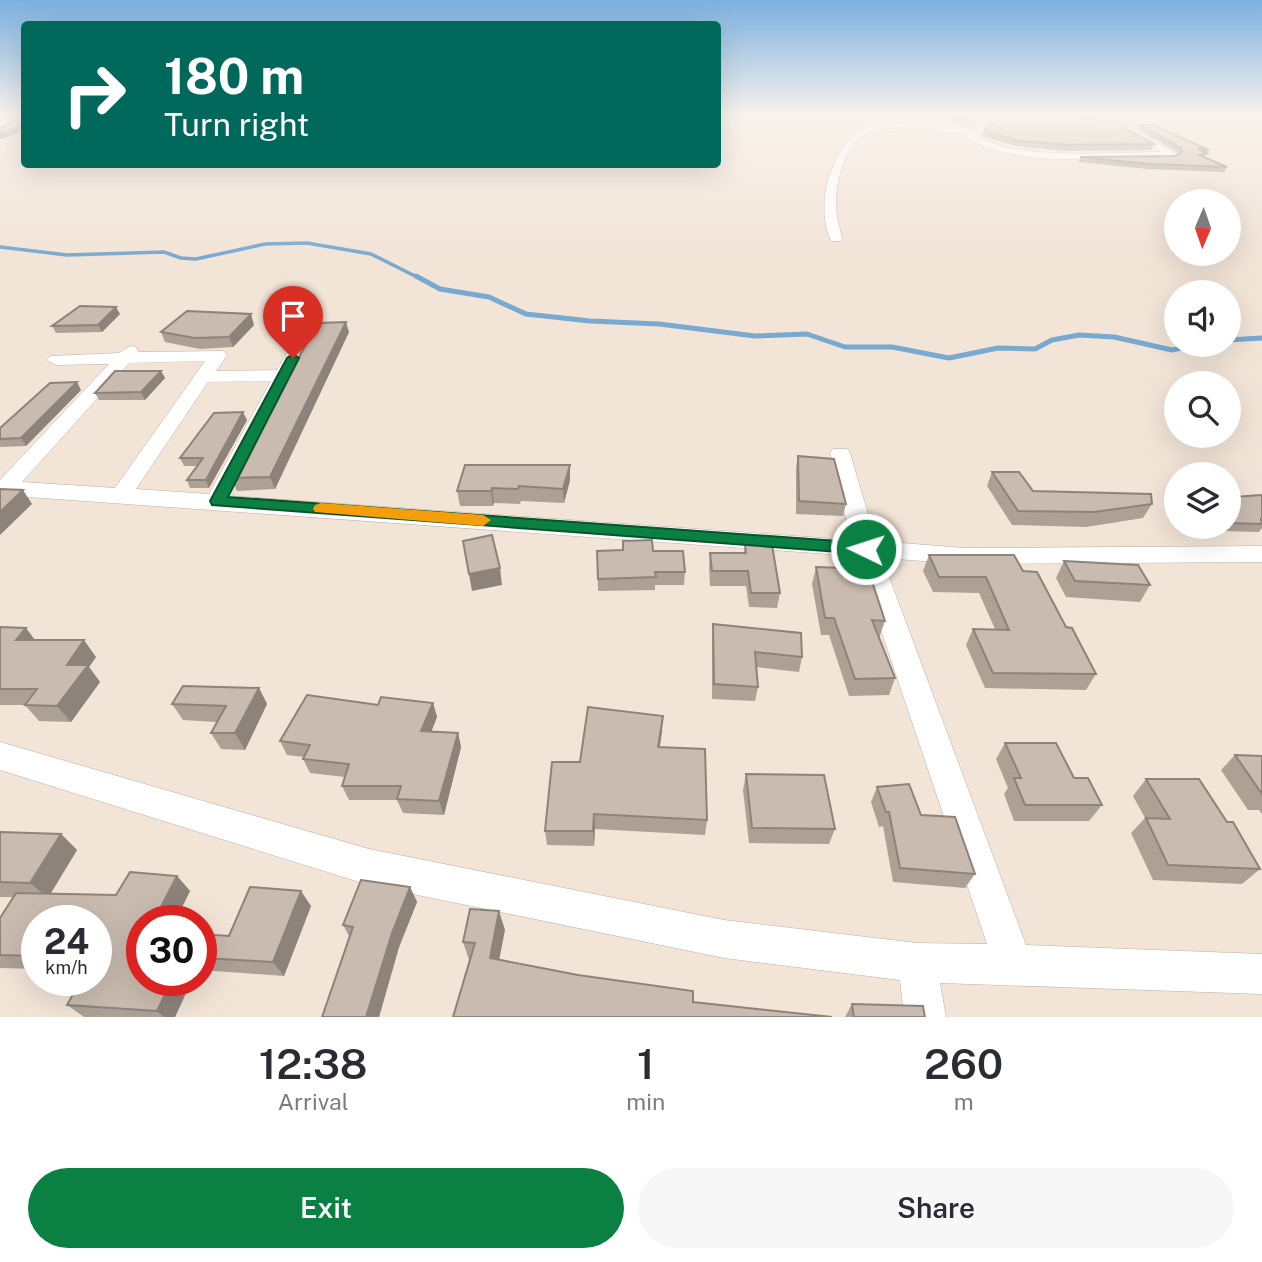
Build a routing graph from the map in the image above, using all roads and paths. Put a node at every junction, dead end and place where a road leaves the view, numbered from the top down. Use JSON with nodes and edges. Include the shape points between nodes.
{"nodes":[{"id":1,"x":840,"y":162,"type":"edge"},
{"id":2,"x":1179,"y":162,"type":"edge"},
{"id":3,"x":1182,"y":166,"type":"edge"},
{"id":4,"x":836,"y":238,"type":"dead end"},
{"id":5,"x":130,"y":351,"type":"junction"},
{"id":6,"x":56,"y":360,"type":"dead end"},
{"id":7,"x":204,"y":377,"type":"junction"},
{"id":8,"x":840,"y":453,"type":"dead end"},
{"id":9,"x":3,"y":488,"type":"edge"},
{"id":10,"x":121,"y":495,"type":"junction"},
{"id":11,"x":218,"y":501,"type":"junction"},
{"id":12,"x":866,"y":549,"type":"junction"},
{"id":13,"x":1262,"y":554,"type":"edge"},
{"id":14,"x":0,"y":756,"type":"edge"},
{"id":15,"x":917,"y":963,"type":"junction"},
{"id":16,"x":1013,"y":964,"type":"junction"},
{"id":17,"x":1262,"y":974,"type":"edge"},
{"id":18,"x":925,"y":1017,"type":"edge"}],
"edges":[{"from":1,"to":4,"type":"street","via":[[829,205]]},
{"from":2,"to":3,"type":"street"},
{"from":5,"to":6,"type":"street"},
{"from":5,"to":7,"type":"street","via":[[218,354]]},
{"from":5,"to":9,"type":"street"},
{"from":7,"to":10,"type":"street"},
{"from":7,"to":11,"type":"street","via":[[289,366]]},
{"from":8,"to":12,"type":"street"},
{"from":9,"to":10,"type":"street"},
{"from":10,"to":11,"type":"street"},
{"from":11,"to":12,"type":"street"},
{"from":12,"to":13,"type":"street","via":[[965,556]]},
{"from":12,"to":16,"type":"street"},
{"from":14,"to":15,"type":"street","via":[[369,867],[724,939]]},
{"from":15,"to":16,"type":"street"},
{"from":15,"to":18,"type":"street"},
{"from":16,"to":17,"type":"street"}]}
